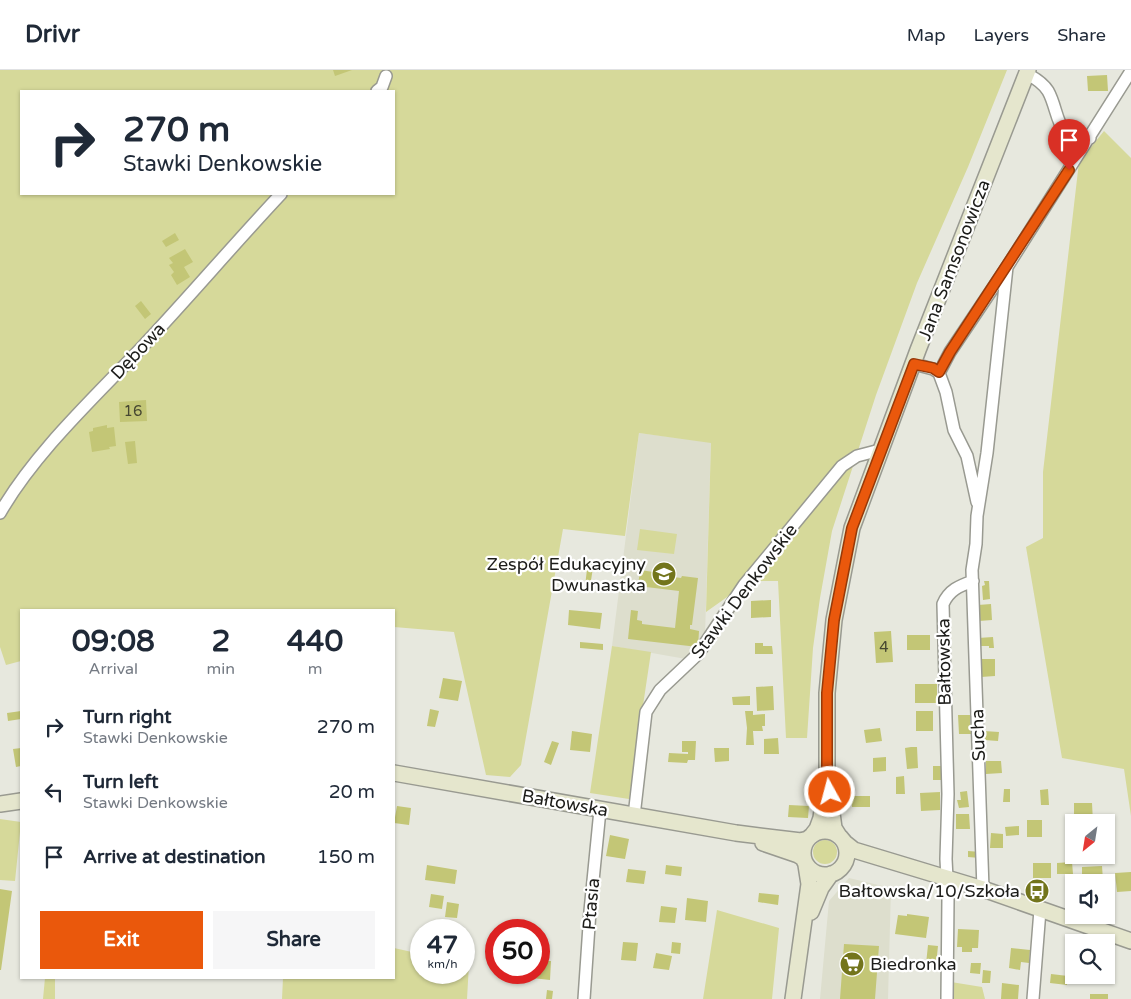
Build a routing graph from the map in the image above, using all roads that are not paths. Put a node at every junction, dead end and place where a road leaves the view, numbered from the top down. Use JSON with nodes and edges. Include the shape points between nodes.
{"nodes":[{"id":1,"x":1027,"y":72,"type":"edge"},
{"id":2,"x":1131,"y":72,"type":"edge"},
{"id":3,"x":386,"y":76,"type":"dead end"},
{"id":4,"x":379,"y":90,"type":"edge"},
{"id":5,"x":1090,"y":138,"type":"junction"},
{"id":6,"x":280,"y":195,"type":"edge"},
{"id":7,"x":1007,"y":267,"type":"junction"},
{"id":8,"x":914,"y":364,"type":"junction"},
{"id":9,"x":939,"y":372,"type":"junction"},
{"id":10,"x":880,"y":450,"type":"junction"},
{"id":11,"x":0,"y":513,"type":"edge"},
{"id":12,"x":977,"y":516,"type":"junction"},
{"id":13,"x":972,"y":582,"type":"junction"},
{"id":14,"x":395,"y":773,"type":"edge"},
{"id":15,"x":827,"y":774,"type":"junction"},
{"id":16,"x":20,"y":801,"type":"edge"},
{"id":17,"x":0,"y":804,"type":"edge"},
{"id":18,"x":600,"y":810,"type":"junction"},
{"id":19,"x":634,"y":816,"type":"junction"},
{"id":20,"x":736,"y":833,"type":"junction"},
{"id":21,"x":810,"y":836,"type":"junction"},
{"id":22,"x":841,"y":839,"type":"junction"},
{"id":23,"x":805,"y":862,"type":"junction"},
{"id":24,"x":905,"y":865,"type":"junction"},
{"id":25,"x":836,"y":870,"type":"junction"},
{"id":26,"x":947,"y":879,"type":"junction"},
{"id":27,"x":983,"y":889,"type":"junction"},
{"id":28,"x":1040,"y":910,"type":"junction"},
{"id":29,"x":804,"y":927,"type":"junction"},
{"id":30,"x":1131,"y":941,"type":"edge"},
{"id":31,"x":584,"y":999,"type":"edge"},
{"id":32,"x":793,"y":999,"type":"edge"},
{"id":33,"x":946,"y":999,"type":"edge"},
{"id":34,"x":1033,"y":999,"type":"edge"}],
"edges":[{"from":1,"to":5,"type":"street","via":[[1048,92],[1065,133],[1081,139]]},
{"from":1,"to":8,"type":"main road","name":"Jana Samsonowicza"},
{"from":2,"to":5,"type":"street"},
{"from":3,"to":4,"type":"street"},
{"from":5,"to":7,"type":"street"},
{"from":6,"to":11,"type":"street","name":"Dębowa","via":[[58,436],[26,473]]},
{"from":7,"to":9,"type":"street"},
{"from":7,"to":12,"type":"street"},
{"from":8,"to":9,"type":"street"},
{"from":8,"to":10,"type":"main road","name":"Jana Samsonowicza"},
{"from":9,"to":12,"type":"street","via":[[954,430],[967,456]]},
{"from":10,"to":15,"type":"main road","name":"Jana Samsonowicza","via":[[852,528],[834,620],[827,693]]},
{"from":10,"to":19,"type":"street","name":"Stawki Denkowskie","via":[[857,456],[842,466],[744,585],[698,654],[660,690],[646,712]]},
{"from":12,"to":13,"type":"street","name":"Sucha"},
{"from":13,"to":26,"type":"street","name":"Bałtowska","via":[[953,589],[943,604]]},
{"from":13,"to":27,"type":"street","name":"Sucha"},
{"from":14,"to":18,"type":"main road","name":"Bałtowska"},
{"from":15,"to":21,"type":"main road","name":"Jana Samsonowicza","via":[[818,829]]},
{"from":15,"to":22,"type":"main road","name":"Jana Samsonowicza","via":[[834,828]]},
{"from":16,"to":17,"type":"main road"},
{"from":18,"to":19,"type":"main road","name":"Bałtowska"},
{"from":18,"to":31,"type":"street","name":"Ptasia"},
{"from":19,"to":20,"type":"main road","name":"Bałtowska"},
{"from":20,"to":21,"type":"main road","name":"Bałtowska","via":[[801,841]]},
{"from":20,"to":23,"type":"main road","name":"Bałtowska","via":[[798,855]]},
{"from":21,"to":22,"type":"main road","via":[[826,831]]},
{"from":21,"to":23,"type":"main road","via":[[803,851]]},
{"from":22,"to":24,"type":"main road","via":[[854,850]]},
{"from":22,"to":25,"type":"main road","via":[[847,854]]},
{"from":23,"to":25,"type":"main road","via":[[817,874]]},
{"from":23,"to":29,"type":"main road","via":[[809,884]]},
{"from":24,"to":25,"type":"main road","via":[[855,863]]},
{"from":24,"to":26,"type":"main road"},
{"from":25,"to":29,"type":"main road","via":[[821,888]]},
{"from":26,"to":27,"type":"main road"},
{"from":26,"to":33,"type":"street","name":"Bałtowska"},
{"from":27,"to":28,"type":"main road"},
{"from":28,"to":30,"type":"main road"},
{"from":28,"to":34,"type":"street"},
{"from":29,"to":32,"type":"main road"}]}
